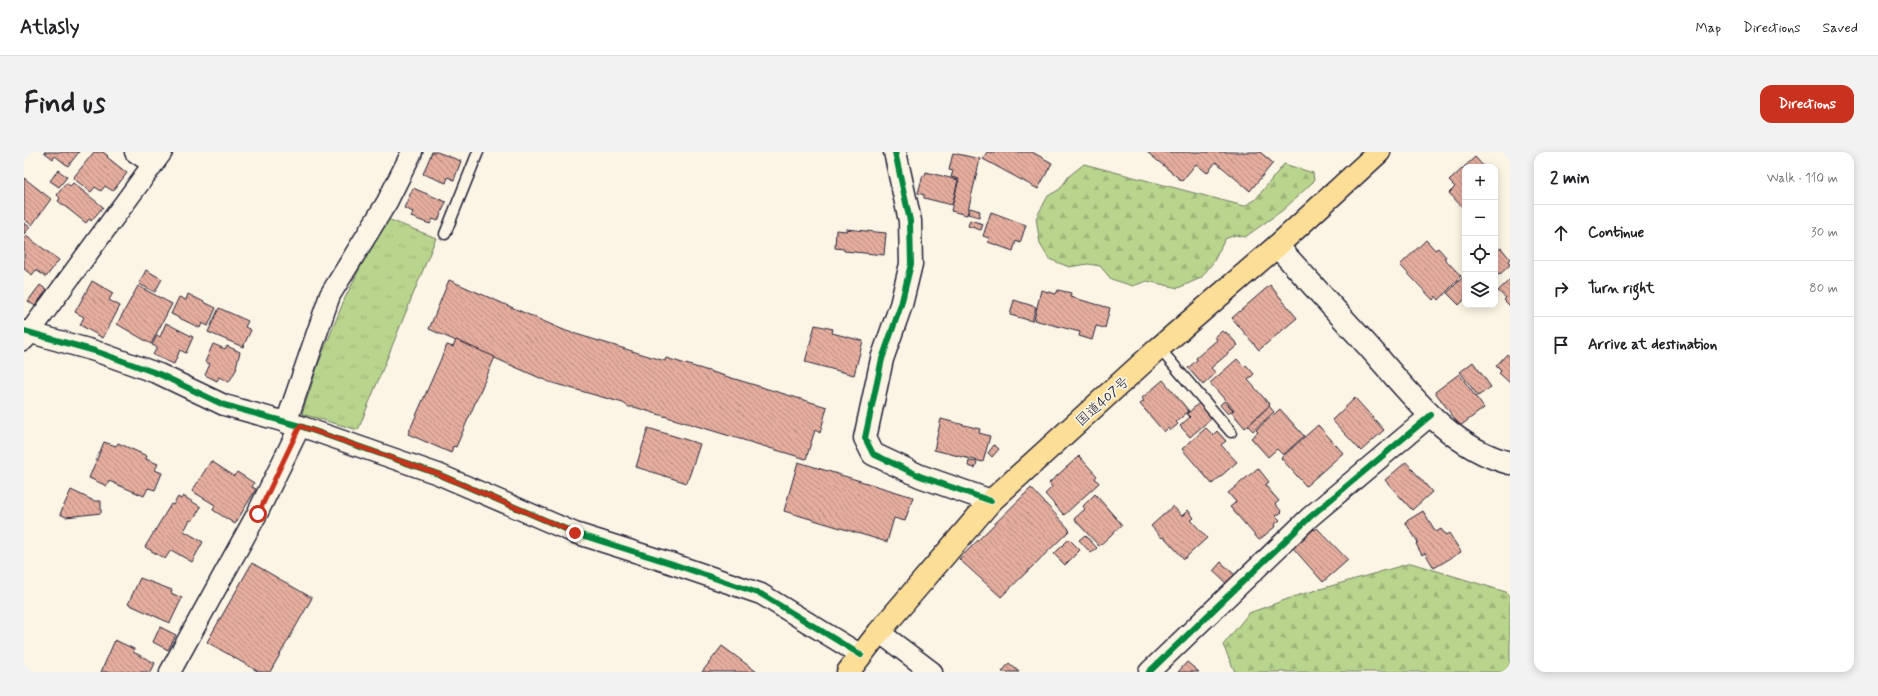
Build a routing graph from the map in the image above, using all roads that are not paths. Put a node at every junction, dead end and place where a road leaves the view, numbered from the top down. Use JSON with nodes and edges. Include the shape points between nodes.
{"nodes":[{"id":1,"x":135,"y":152,"type":"edge"},
{"id":2,"x":412,"y":152,"type":"edge"},
{"id":3,"x":478,"y":152,"type":"edge"},
{"id":4,"x":895,"y":152,"type":"edge"},
{"id":5,"x":1379,"y":152,"type":"edge"},
{"id":6,"x":158,"y":158,"type":"edge"},
{"id":7,"x":445,"y":234,"type":"dead end"},
{"id":8,"x":1278,"y":246,"type":"junction"},
{"id":9,"x":26,"y":335,"type":"edge"},
{"id":10,"x":1159,"y":348,"type":"junction"},
{"id":11,"x":1431,"y":415,"type":"junction"},
{"id":12,"x":293,"y":424,"type":"junction"},
{"id":13,"x":1231,"y":432,"type":"dead end"},
{"id":14,"x":1510,"y":463,"type":"edge"},
{"id":15,"x":991,"y":501,"type":"junction"},
{"id":16,"x":880,"y":632,"type":"junction"},
{"id":17,"x":854,"y":664,"type":"edge"},
{"id":18,"x":170,"y":672,"type":"edge"},
{"id":19,"x":932,"y":672,"type":"edge"},
{"id":20,"x":1149,"y":672,"type":"edge"}],
"edges":[{"from":1,"to":6,"type":"street"},
{"from":2,"to":12,"type":"street","via":[[387,202],[330,295]]},
{"from":3,"to":7,"type":"lane"},
{"from":4,"to":15,"type":"street","via":[[910,222],[911,264],[901,305],[882,358],[865,438],[873,454],[920,476]]},
{"from":5,"to":8,"type":"highway","name":"国道407号"},
{"from":6,"to":9,"type":"street"},
{"from":8,"to":10,"type":"highway","name":"国道407号"},
{"from":8,"to":11,"type":"street"},
{"from":9,"to":12,"type":"street","via":[[95,351],[159,374],[224,405]]},
{"from":10,"to":13,"type":"lane"},
{"from":10,"to":15,"type":"highway","name":"国道407号"},
{"from":11,"to":14,"type":"street","via":[[1460,440],[1494,459]]},
{"from":11,"to":20,"type":"street","via":[[1310,517]]},
{"from":12,"to":17,"type":"street","via":[[438,474],[575,533],[761,594]]},
{"from":12,"to":18,"type":"street","via":[[258,514]]},
{"from":15,"to":16,"type":"highway","name":"国道407号"},
{"from":16,"to":17,"type":"highway","name":"国道407号"},
{"from":16,"to":19,"type":"street"}]}
